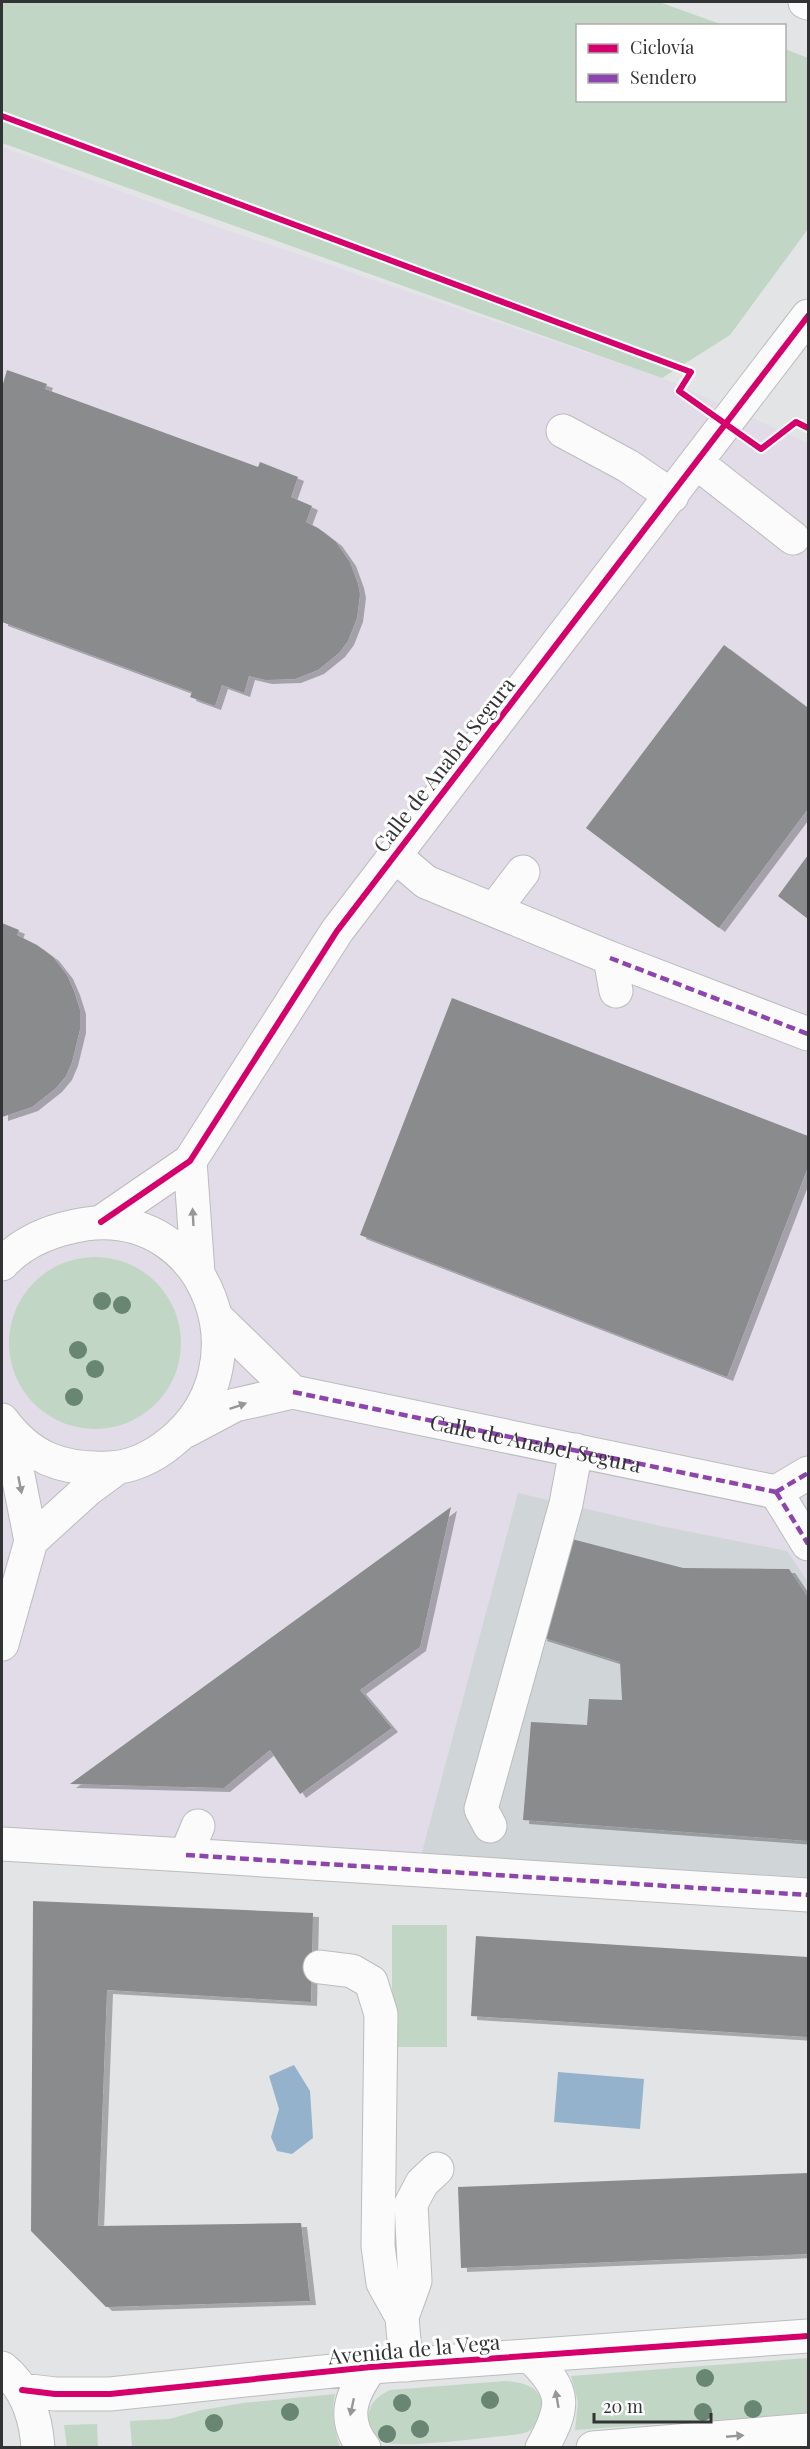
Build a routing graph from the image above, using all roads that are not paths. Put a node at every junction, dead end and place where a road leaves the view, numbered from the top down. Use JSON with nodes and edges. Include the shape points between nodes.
{"nodes":[{"id":1,"x":808,"y":316,"type":"edge"},
{"id":2,"x":563,"y":431,"type":"dead end"},
{"id":3,"x":697,"y":463,"type":"junction"},
{"id":4,"x":672,"y":496,"type":"junction"},
{"id":5,"x":793,"y":538,"type":"dead end"},
{"id":6,"x":393,"y":855,"type":"junction"},
{"id":7,"x":523,"y":872,"type":"dead end"},
{"id":8,"x":494,"y":910,"type":"junction"},
{"id":9,"x":610,"y":958,"type":"junction"},
{"id":10,"x":616,"y":991,"type":"dead end"},
{"id":11,"x":808,"y":1034,"type":"edge"},
{"id":12,"x":190,"y":1161,"type":"junction"},
{"id":13,"x":101,"y":1222,"type":"junction"},
{"id":14,"x":4,"y":1260,"type":"edge"},
{"id":15,"x":198,"y":1273,"type":"junction"},
{"id":16,"x":217,"y":1318,"type":"junction"},
{"id":17,"x":293,"y":1392,"type":"junction"},
{"id":18,"x":5,"y":1425,"type":"edge"},
{"id":19,"x":186,"y":1431,"type":"junction"},
{"id":20,"x":576,"y":1450,"type":"junction"},
{"id":21,"x":117,"y":1468,"type":"junction"},
{"id":22,"x":808,"y":1473,"type":"edge"},
{"id":23,"x":776,"y":1492,"type":"junction"},
{"id":24,"x":31,"y":1540,"type":"junction"},
{"id":25,"x":808,"y":1544,"type":"edge"},
{"id":26,"x":2,"y":1644,"type":"edge"},
{"id":27,"x":490,"y":1826,"type":"dead end"},
{"id":28,"x":2,"y":1844,"type":"edge"},
{"id":29,"x":808,"y":1895,"type":"edge"},
{"id":30,"x":320,"y":1967,"type":"dead end"},
{"id":31,"x":436,"y":2169,"type":"dead end"},
{"id":32,"x":402,"y":2317,"type":"junction"},
{"id":33,"x":808,"y":2336,"type":"edge"},
{"id":34,"x":530,"y":2356,"type":"junction"},
{"id":35,"x":406,"y":2365,"type":"junction"},
{"id":36,"x":371,"y":2367,"type":"junction"},
{"id":37,"x":12,"y":2379,"type":"edge"},
{"id":38,"x":808,"y":2430,"type":"edge"},
{"id":39,"x":38,"y":2448,"type":"edge"},
{"id":40,"x":364,"y":2448,"type":"edge"},
{"id":41,"x":542,"y":2448,"type":"edge"},
{"id":42,"x":593,"y":2448,"type":"edge"}],
"edges":[{"from":1,"to":3,"type":"street","name":"Calle de Anabel Segura"},
{"from":2,"to":4,"type":"street","via":[[628,466]]},
{"from":3,"to":4,"type":"street","name":"Calle de Anabel Segura"},
{"from":3,"to":5,"type":"street"},
{"from":4,"to":6,"type":"street","name":"Calle de Anabel Segura"},
{"from":6,"to":8,"type":"street","via":[[426,882]]},
{"from":6,"to":12,"type":"street","name":"Calle de Anabel Segura","via":[[337,931]]},
{"from":7,"to":8,"type":"street"},
{"from":8,"to":9,"type":"street"},
{"from":9,"to":10,"type":"street"},
{"from":9,"to":11,"type":"street"},
{"from":12,"to":13,"type":"street","name":"Calle de Anabel Segura"},
{"from":15,"to":12,"type":"street","one_way":true},
{"from":13,"to":14,"type":"street","via":[[66,1227],[38,1237]]},
{"from":13,"to":15,"type":"street","via":[[130,1225],[157,1237]]},
{"from":15,"to":16,"type":"street"},
{"from":16,"to":17,"type":"street"},
{"from":16,"to":19,"type":"street","via":[[217,1374],[205,1404]]},
{"from":19,"to":17,"type":"street","name":"Calle de Anabel Segura","one_way":true,"via":[[235,1405]]},
{"from":17,"to":20,"type":"street","name":"Calle de Anabel Segura"},
{"from":18,"to":21,"type":"street","via":[[29,1448],[53,1463],[82,1469]]},
{"from":18,"to":24,"type":"street","one_way":true},
{"from":19,"to":21,"type":"street","via":[[142,1461]]},
{"from":20,"to":23,"type":"street","name":"Calle de Anabel Segura"},
{"from":20,"to":27,"type":"street","via":[[566,1504],[481,1809]]},
{"from":21,"to":24,"type":"street"},
{"from":22,"to":23,"type":"street"},
{"from":23,"to":25,"type":"street"},
{"from":24,"to":26,"type":"street"},
{"from":28,"to":29,"type":"street","via":[[192,1840]]},
{"from":30,"to":32,"type":"street","via":[[352,1971],[371,1982],[381,2014],[378,2246],[383,2283]]},
{"from":31,"to":32,"type":"street","via":[[422,2183],[411,2204],[415,2281]]},
{"from":32,"to":35,"type":"street"},
{"from":33,"to":34,"type":"street","name":"Avenida de la Vega"},
{"from":34,"to":35,"type":"street","name":"Avenida de la Vega"},
{"from":41,"to":34,"type":"street","name":"Avenida de la Vega","one_way":true,"via":[[558,2421],[560,2404],[554,2384]]},
{"from":35,"to":36,"type":"street","name":"Avenida de la Vega"},
{"from":36,"to":37,"type":"street","name":"Avenida de la Vega","via":[[110,2394],[55,2394]]},
{"from":36,"to":40,"type":"street","name":"Avenida de la Vega","one_way":true,"via":[[359,2383],[350,2416],[354,2436]]},
{"from":37,"to":39,"type":"street","via":[[36,2423]]},
{"from":42,"to":38,"type":"street","one_way":true}]}
